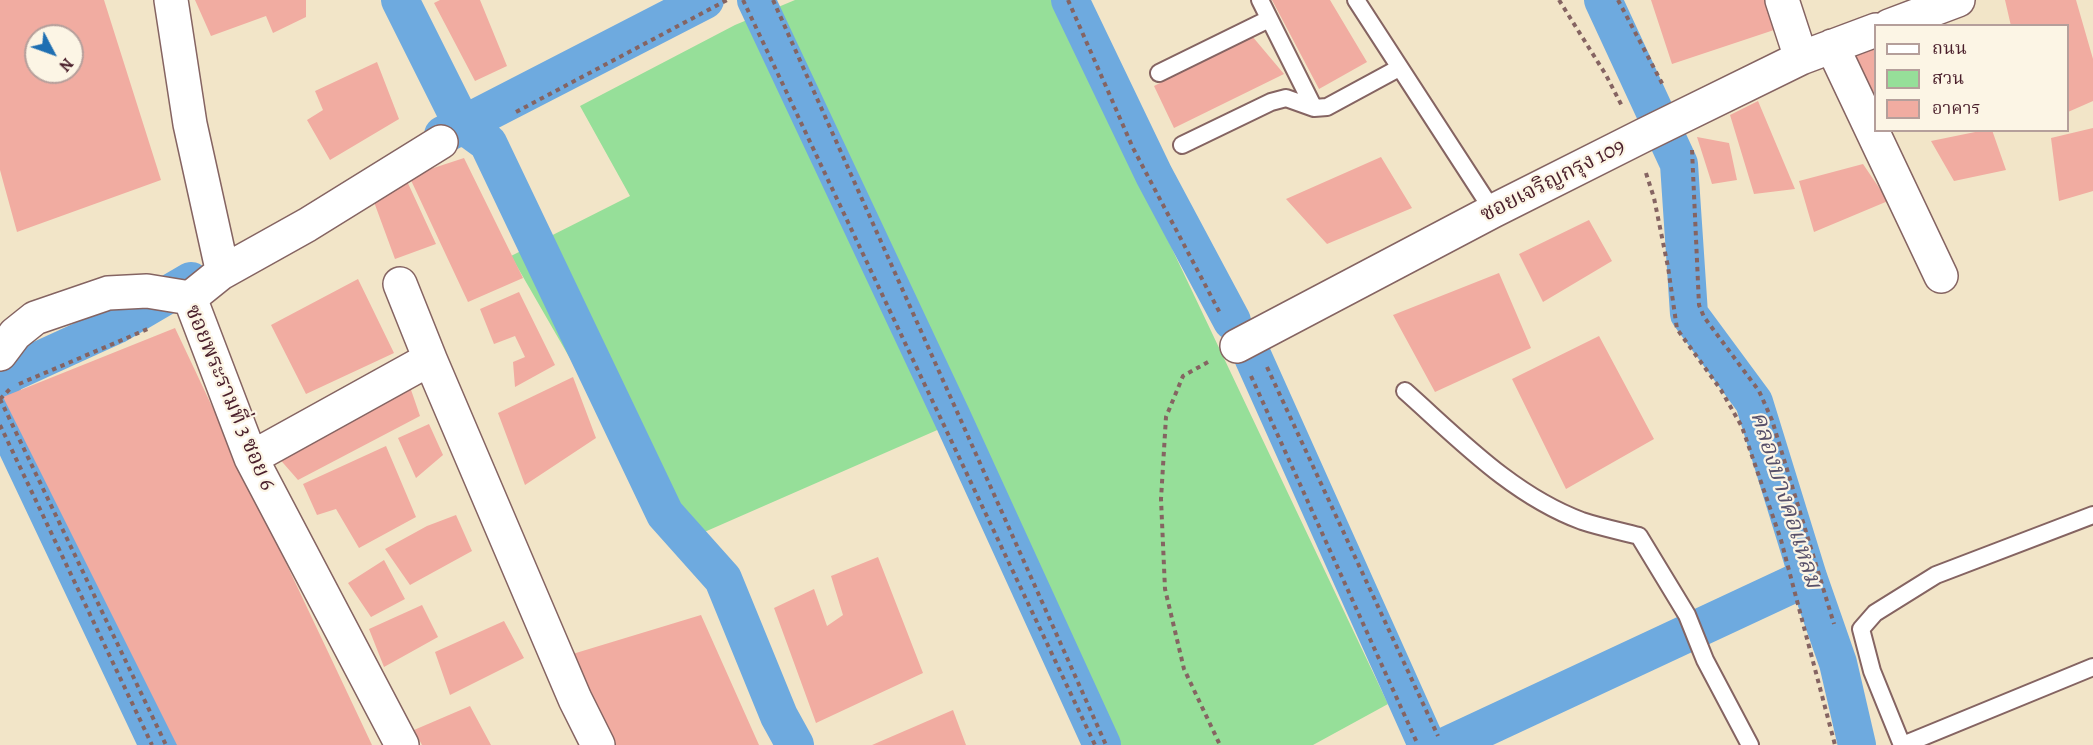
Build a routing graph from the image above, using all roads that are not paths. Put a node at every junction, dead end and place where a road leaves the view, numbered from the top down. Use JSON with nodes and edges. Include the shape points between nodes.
{"nodes":[{"id":1,"x":171,"y":0,"type":"edge"},
{"id":2,"x":1260,"y":0,"type":"edge"},
{"id":3,"x":1356,"y":0,"type":"edge"},
{"id":4,"x":1782,"y":0,"type":"edge"},
{"id":5,"x":1958,"y":0,"type":"edge"},
{"id":6,"x":1901,"y":14,"type":"edge"},
{"id":7,"x":1269,"y":19,"type":"junction"},
{"id":8,"x":1874,"y":30,"type":"edge"},
{"id":9,"x":1832,"y":46,"type":"junction"},
{"id":10,"x":1801,"y":58,"type":"junction"},
{"id":11,"x":1400,"y":68,"type":"junction"},
{"id":12,"x":1159,"y":73,"type":"dead end"},
{"id":13,"x":1314,"y":108,"type":"junction"},
{"id":14,"x":441,"y":142,"type":"dead end"},
{"id":15,"x":1182,"y":145,"type":"dead end"},
{"id":16,"x":1493,"y":211,"type":"junction"},
{"id":17,"x":221,"y":267,"type":"junction"},
{"id":18,"x":1941,"y":276,"type":"dead end"},
{"id":19,"x":400,"y":284,"type":"dead end"},
{"id":20,"x":189,"y":302,"type":"junction"},
{"id":21,"x":1243,"y":342,"type":"road end"},
{"id":22,"x":0,"y":354,"type":"edge"},
{"id":23,"x":430,"y":359,"type":"junction"},
{"id":24,"x":1405,"y":391,"type":"dead end"},
{"id":25,"x":251,"y":458,"type":"junction"},
{"id":26,"x":2093,"y":515,"type":"edge"},
{"id":27,"x":2093,"y":668,"type":"edge"},
{"id":28,"x":402,"y":745,"type":"edge"},
{"id":29,"x":598,"y":745,"type":"edge"},
{"id":30,"x":1750,"y":745,"type":"edge"},
{"id":31,"x":1903,"y":745,"type":"edge"}],
"edges":[{"from":1,"to":17,"type":"street","via":[[190,124]]},
{"from":2,"to":7,"type":"lane"},
{"from":3,"to":11,"type":"lane"},
{"from":4,"to":10,"type":"street"},
{"from":5,"to":6,"type":"street"},
{"from":7,"to":12,"type":"lane"},
{"from":7,"to":13,"type":"lane"},
{"from":8,"to":9,"type":"street","name":"ซอยเจริญกรุง 109"},
{"from":9,"to":10,"type":"street","name":"ซอยเจริญกรุง 109"},
{"from":9,"to":18,"type":"street"},
{"from":10,"to":16,"type":"street","name":"ซอยเจริญกรุง 109","via":[[1661,121]]},
{"from":11,"to":13,"type":"lane","via":[[1327,107]]},
{"from":11,"to":16,"type":"lane"},
{"from":13,"to":15,"type":"lane","via":[[1286,98],[1271,102]]},
{"from":14,"to":17,"type":"street","via":[[307,225]]},
{"from":16,"to":21,"type":"street","name":"ซอยเจริญกรุง 109"},
{"from":17,"to":20,"type":"street"},
{"from":19,"to":23,"type":"street"},
{"from":20,"to":22,"type":"street","name":"ซอยพระรามที่ 3 ซอย 6","via":[[147,291],[108,293],[34,318]]},
{"from":20,"to":25,"type":"street","name":"ซอยพระรามที่ 3 ซอย 6"},
{"from":23,"to":25,"type":"street"},
{"from":23,"to":29,"type":"street"},
{"from":24,"to":30,"type":"lane","via":[[1490,467],[1547,505],[1582,521],[1639,536],[1687,615]]},
{"from":25,"to":28,"type":"street","name":"ซอยพระรามที่ 3 ซอย 6"},
{"from":26,"to":31,"type":"lane","via":[[1936,575],[1875,613],[1861,628],[1872,671]]},
{"from":27,"to":31,"type":"lane"}]}
